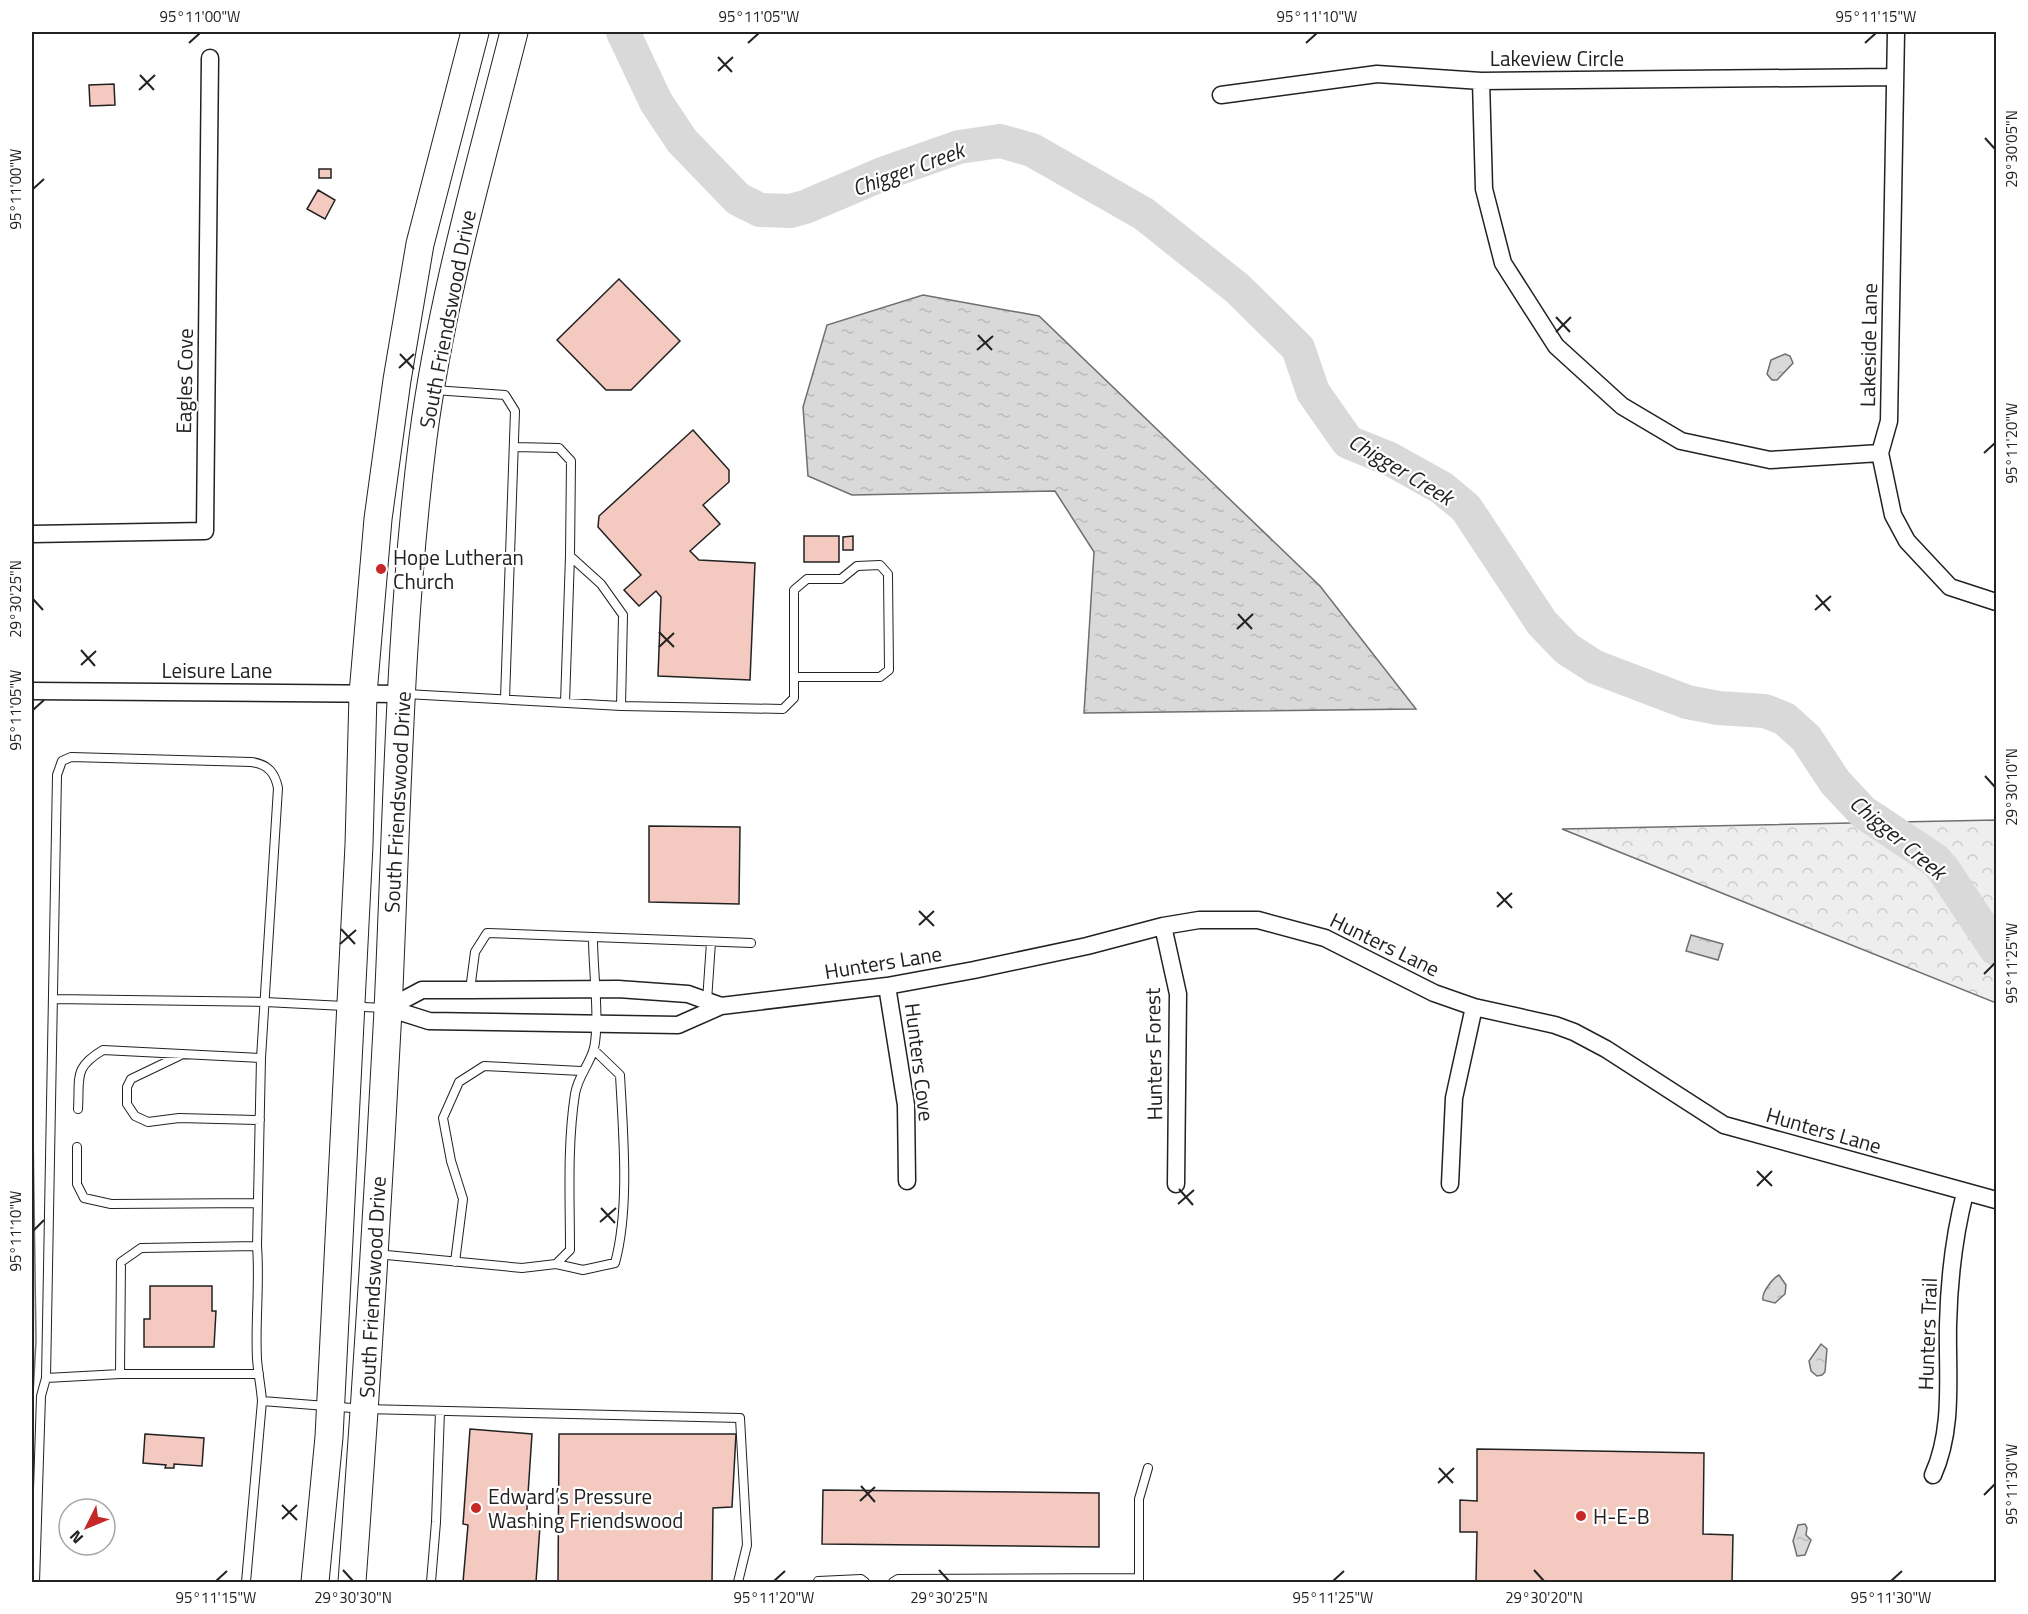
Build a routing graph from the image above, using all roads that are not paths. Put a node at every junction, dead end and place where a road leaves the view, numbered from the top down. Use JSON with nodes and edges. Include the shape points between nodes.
{"nodes":[{"id":1,"x":475,"y":32,"type":"edge"},
{"id":2,"x":514,"y":32,"type":"edge"},
{"id":3,"x":1896,"y":32,"type":"edge"},
{"id":4,"x":210,"y":58,"type":"dead end"},
{"id":5,"x":1895,"y":77,"type":"junction"},
{"id":6,"x":1481,"y":81,"type":"junction"},
{"id":7,"x":1221,"y":95,"type":"dead end"},
{"id":8,"x":430,"y":390,"type":"junction"},
{"id":9,"x":514,"y":447,"type":"junction"},
{"id":10,"x":1880,"y":453,"type":"junction"},
{"id":11,"x":32,"y":534,"type":"edge"},
{"id":12,"x":570,"y":556,"type":"junction"},
{"id":13,"x":1996,"y":602,"type":"edge"},
{"id":14,"x":794,"y":677,"type":"junction"},
{"id":15,"x":32,"y":691,"type":"edge"},
{"id":16,"x":363,"y":694,"type":"junction"},
{"id":17,"x":403,"y":694,"type":"junction"},
{"id":18,"x":505,"y":699,"type":"junction"},
{"id":19,"x":565,"y":703,"type":"junction"},
{"id":20,"x":621,"y":706,"type":"junction"},
{"id":21,"x":1163,"y":926,"type":"junction"},
{"id":22,"x":593,"y":939,"type":"junction"},
{"id":23,"x":711,"y":942,"type":"junction"},
{"id":24,"x":751,"y":943,"type":"dead end"},
{"id":25,"x":887,"y":986,"type":"junction"},
{"id":26,"x":594,"y":989,"type":"junction"},
{"id":27,"x":470,"y":990,"type":"junction"},
{"id":28,"x":53,"y":999,"type":"junction"},
{"id":29,"x":265,"y":1002,"type":"junction"},
{"id":30,"x":714,"y":1003,"type":"junction"},
{"id":31,"x":351,"y":1005,"type":"junction"},
{"id":32,"x":1474,"y":1007,"type":"junction"},
{"id":33,"x":388,"y":1008,"type":"junction"},
{"id":34,"x":596,"y":1024,"type":"junction"},
{"id":35,"x":594,"y":1050,"type":"junction"},
{"id":36,"x":179,"y":1056,"type":"junction"},
{"id":37,"x":261,"y":1058,"type":"junction"},
{"id":38,"x":581,"y":1071,"type":"junction"},
{"id":39,"x":78,"y":1109,"type":"dead end"},
{"id":40,"x":260,"y":1120,"type":"junction"},
{"id":41,"x":77,"y":1147,"type":"dead end"},
{"id":42,"x":907,"y":1180,"type":"dead end"},
{"id":43,"x":1176,"y":1184,"type":"dead end"},
{"id":44,"x":1450,"y":1184,"type":"dead end"},
{"id":45,"x":1965,"y":1193,"type":"junction"},
{"id":46,"x":1996,"y":1200,"type":"edge"},
{"id":47,"x":257,"y":1203,"type":"junction"},
{"id":48,"x":257,"y":1246,"type":"junction"},
{"id":49,"x":373,"y":1254,"type":"junction"},
{"id":50,"x":455,"y":1262,"type":"junction"},
{"id":51,"x":556,"y":1264,"type":"junction"},
{"id":52,"x":120,"y":1374,"type":"junction"},
{"id":53,"x":259,"y":1374,"type":"junction"},
{"id":54,"x":46,"y":1378,"type":"junction"},
{"id":55,"x":262,"y":1401,"type":"junction"},
{"id":56,"x":330,"y":1407,"type":"junction"},
{"id":57,"x":365,"y":1409,"type":"junction"},
{"id":58,"x":440,"y":1411,"type":"junction"},
{"id":59,"x":1149,"y":1468,"type":"dead end"},
{"id":60,"x":1933,"y":1475,"type":"dead end"},
{"id":61,"x":1138,"y":1580,"type":"edge"},
{"id":62,"x":819,"y":1581,"type":"dead end"},
{"id":63,"x":35,"y":1582,"type":"edge"},
{"id":64,"x":246,"y":1582,"type":"edge"},
{"id":65,"x":315,"y":1582,"type":"edge"},
{"id":66,"x":352,"y":1582,"type":"edge"},
{"id":67,"x":431,"y":1582,"type":"edge"},
{"id":68,"x":738,"y":1582,"type":"edge"},
{"id":69,"x":865,"y":1582,"type":"edge"},
{"id":70,"x":892,"y":1582,"type":"edge"}],
"edges":[{"from":1,"to":16,"type":"main road","name":"South Friendswood Drive","via":[[437,174],[410,300],[378,519]]},
{"from":2,"to":8,"type":"main road","name":"South Friendswood Drive","via":[[466,215]]},
{"from":3,"to":5,"type":"street","name":"Lakeside Lane"},
{"from":4,"to":11,"type":"street","name":"Eagles Cove","via":[[205,531]]},
{"from":5,"to":6,"type":"street","name":"Lakeview Circle"},
{"from":5,"to":10,"type":"street","name":"Lakeside Lane","via":[[1889,422]]},
{"from":6,"to":7,"type":"street","name":"Lakeview Circle","via":[[1377,74]]},
{"from":6,"to":10,"type":"street","via":[[1484,189],[1503,262],[1556,346],[1622,406],[1681,441],[1770,460]]},
{"from":8,"to":9,"type":"lane","via":[[505,395],[515,411]]},
{"from":8,"to":17,"type":"main road","name":"South Friendswood Drive","via":[[416,500]]},
{"from":9,"to":12,"type":"lane","via":[[559,448],[571,461]]},
{"from":9,"to":18,"type":"lane"},
{"from":10,"to":13,"type":"street","name":"Lakeside Lane","via":[[1893,515],[1907,541],[1950,587]]},
{"from":12,"to":19,"type":"lane"},
{"from":12,"to":20,"type":"lane","via":[[601,585],[623,615]]},
{"from":14,"to":14,"type":"lane","via":[[794,590],[807,579],[841,579],[857,566],[880,565],[888,574],[889,670],[880,677]]},
{"from":14,"to":20,"type":"lane","via":[[794,698],[783,709]]},
{"from":15,"to":16,"type":"street","name":"Leisure Lane"},
{"from":16,"to":17,"type":"street","name":"Leisure Lane"},
{"from":16,"to":31,"type":"main road","name":"South Friendswood Drive"},
{"from":17,"to":18,"type":"lane"},
{"from":17,"to":33,"type":"main road","name":"South Friendswood Drive"},
{"from":18,"to":19,"type":"lane"},
{"from":19,"to":20,"type":"lane"},
{"from":21,"to":25,"type":"street","name":"Hunters Lane","via":[[1076,948]]},
{"from":21,"to":32,"type":"street","name":"Hunters Lane","via":[[1226,918],[1289,926],[1324,938],[1434,993]]},
{"from":21,"to":43,"type":"street","name":"Hunters Forest","via":[[1178,994]]},
{"from":22,"to":23,"type":"lane"},
{"from":22,"to":26,"type":"lane"},
{"from":22,"to":27,"type":"lane","via":[[487,933],[475,952]]},
{"from":23,"to":24,"type":"lane"},
{"from":23,"to":30,"type":"lane"},
{"from":25,"to":30,"type":"street","name":"Hunters Lane"},
{"from":25,"to":42,"type":"street","name":"Hunters Cove","via":[[906,1105]]},
{"from":26,"to":27,"type":"street","name":"Hunters Lane"},
{"from":26,"to":30,"type":"street","name":"Hunters Lane","via":[[688,994]]},
{"from":26,"to":34,"type":"lane"},
{"from":27,"to":33,"type":"street","name":"Hunters Lane","via":[[422,990]]},
{"from":28,"to":29,"type":"lane"},
{"from":28,"to":29,"type":"lane","via":[[57,775],[62,761],[80,757],[259,763],[276,776]]},
{"from":28,"to":54,"type":"lane"},
{"from":29,"to":31,"type":"lane"},
{"from":29,"to":37,"type":"lane"},
{"from":30,"to":34,"type":"street","name":"Hunters Lane","via":[[678,1025]]},
{"from":31,"to":33,"type":"lane"},
{"from":31,"to":56,"type":"main road","name":"South Friendswood Drive"},
{"from":32,"to":44,"type":"street","via":[[1454,1098]]},
{"from":32,"to":45,"type":"street","name":"Hunters Lane","via":[[1574,1032],[1724,1125]]},
{"from":33,"to":34,"type":"street","name":"Hunters Lane","via":[[429,1021]]},
{"from":33,"to":49,"type":"main road","name":"South Friendswood Drive"},
{"from":34,"to":35,"type":"lane"},
{"from":35,"to":38,"type":"lane"},
{"from":35,"to":51,"type":"lane","via":[[620,1075],[621,1240],[615,1263],[583,1270]]},
{"from":36,"to":37,"type":"lane"},
{"from":36,"to":39,"type":"lane","via":[[103,1050],[85,1061],[80,1071]]},
{"from":36,"to":40,"type":"lane","via":[[131,1079],[127,1104],[135,1116],[148,1122],[180,1118]]},
{"from":37,"to":40,"type":"lane"},
{"from":38,"to":50,"type":"lane","via":[[484,1066],[459,1082],[442,1118],[463,1199]]},
{"from":38,"to":51,"type":"lane","via":[[575,1093],[570,1163],[570,1250]]},
{"from":40,"to":47,"type":"lane"},
{"from":41,"to":47,"type":"lane","via":[[77,1184],[84,1198],[111,1204]]},
{"from":45,"to":46,"type":"street","name":"Hunters Lane"},
{"from":45,"to":60,"type":"street","name":"Hunters Trail","via":[[1952,1260],[1947,1428],[1943,1452]]},
{"from":47,"to":48,"type":"lane"},
{"from":48,"to":52,"type":"lane","via":[[141,1248],[121,1262]]},
{"from":48,"to":53,"type":"lane"},
{"from":49,"to":50,"type":"lane"},
{"from":49,"to":57,"type":"main road","name":"South Friendswood Drive"},
{"from":50,"to":51,"type":"lane","via":[[522,1268]]},
{"from":52,"to":53,"type":"lane"},
{"from":52,"to":54,"type":"lane"},
{"from":53,"to":55,"type":"lane"},
{"from":54,"to":63,"type":"lane","via":[[41,1396]]},
{"from":55,"to":56,"type":"lane"},
{"from":55,"to":64,"type":"lane"},
{"from":56,"to":57,"type":"lane"},
{"from":56,"to":65,"type":"main road","name":"South Friendswood Drive"},
{"from":57,"to":58,"type":"lane"},
{"from":57,"to":66,"type":"main road","name":"South Friendswood Drive"},
{"from":58,"to":67,"type":"lane"},
{"from":58,"to":68,"type":"lane","via":[[740,1418],[747,1545]]},
{"from":59,"to":61,"type":"lane","via":[[1139,1499]]},
{"from":61,"to":70,"type":"lane"},
{"from":62,"to":69,"type":"lane","via":[[861,1578]]}]}
